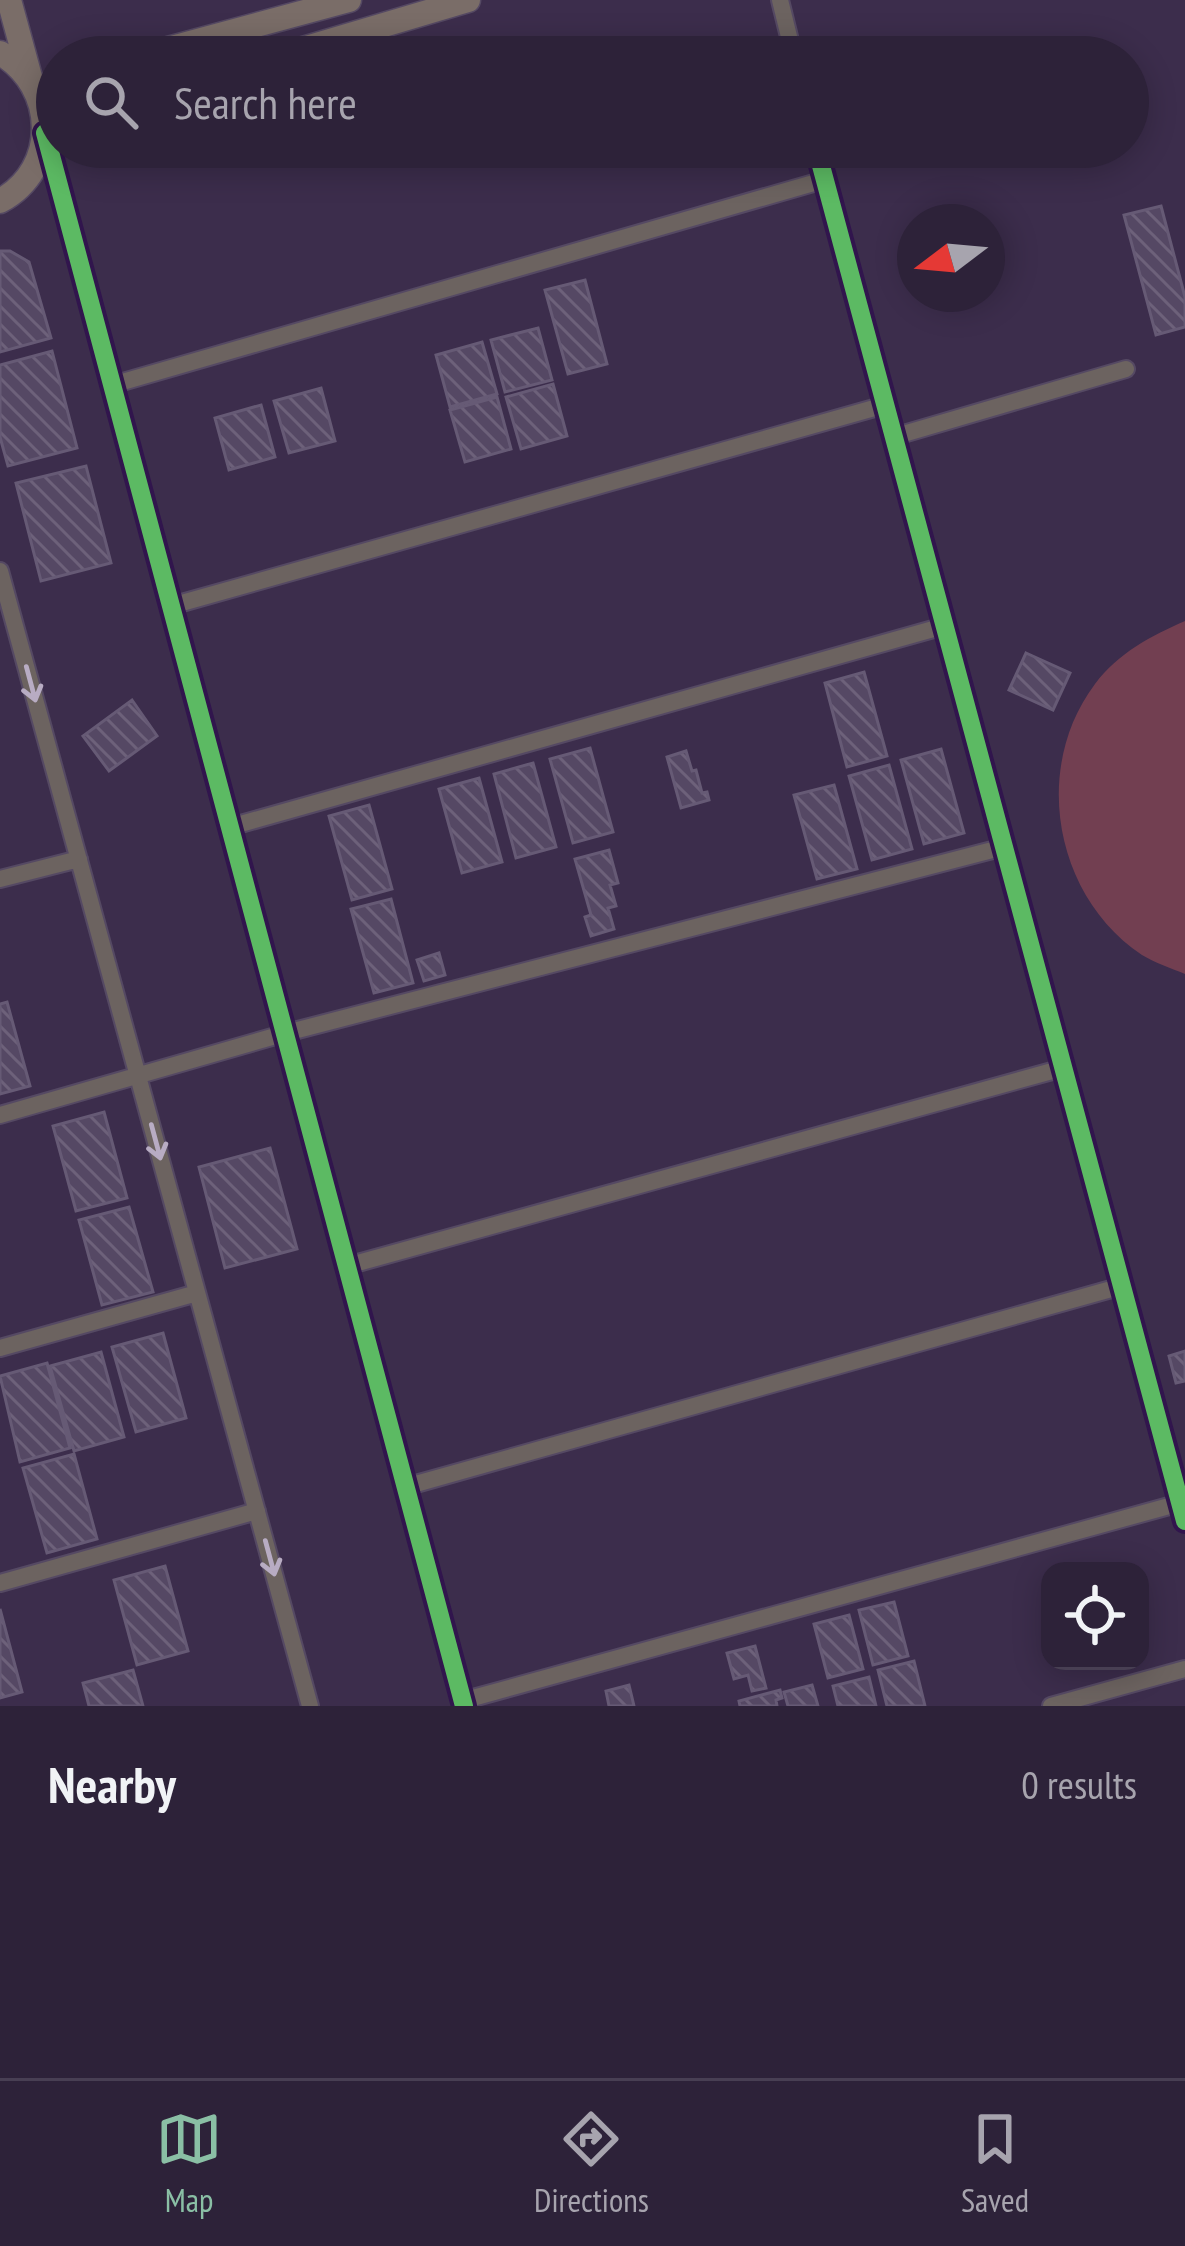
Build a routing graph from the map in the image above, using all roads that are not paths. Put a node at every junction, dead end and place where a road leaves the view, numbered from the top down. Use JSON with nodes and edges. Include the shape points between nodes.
{"nodes":[{"id":1,"x":9,"y":0,"type":"edge"},
{"id":2,"x":349,"y":0,"type":"edge"},
{"id":3,"x":467,"y":0,"type":"edge"},
{"id":4,"x":780,"y":0,"type":"edge"},
{"id":5,"x":216,"y":36,"type":"edge"},
{"id":6,"x":346,"y":36,"type":"edge"},
{"id":7,"x":789,"y":36,"type":"edge"},
{"id":8,"x":0,"y":53,"type":"edge"},
{"id":9,"x":36,"y":68,"type":"edge"},
{"id":10,"x":36,"y":78,"type":"edge"},
{"id":11,"x":36,"y":163,"type":"edge"},
{"id":12,"x":59,"y":168,"type":"edge"},
{"id":13,"x":821,"y":168,"type":"edge"},
{"id":14,"x":824,"y":180,"type":"junction"},
{"id":15,"x":0,"y":201,"type":"edge"},
{"id":16,"x":1126,"y":369,"type":"dead end"},
{"id":17,"x":112,"y":385,"type":"junction"},
{"id":18,"x":885,"y":405,"type":"junction"},
{"id":19,"x":893,"y":437,"type":"junction"},
{"id":20,"x":0,"y":572,"type":"edge"},
{"id":21,"x":171,"y":606,"type":"junction"},
{"id":22,"x":944,"y":626,"type":"junction"},
{"id":23,"x":9,"y":640,"type":"edge"},
{"id":24,"x":230,"y":827,"type":"junction"},
{"id":25,"x":1004,"y":847,"type":"junction"},
{"id":26,"x":79,"y":859,"type":"junction"},
{"id":27,"x":0,"y":879,"type":"edge"},
{"id":28,"x":286,"y":1034,"type":"junction"},
{"id":29,"x":1063,"y":1068,"type":"junction"},
{"id":30,"x":138,"y":1076,"type":"junction"},
{"id":31,"x":0,"y":1114,"type":"edge"},
{"id":32,"x":347,"y":1266,"type":"junction"},
{"id":33,"x":1122,"y":1286,"type":"junction"},
{"id":34,"x":197,"y":1293,"type":"junction"},
{"id":35,"x":0,"y":1348,"type":"edge"},
{"id":36,"x":405,"y":1487,"type":"junction"},
{"id":37,"x":257,"y":1510,"type":"junction"},
{"id":38,"x":1183,"y":1512,"type":"edge"},
{"id":39,"x":0,"y":1582,"type":"edge"},
{"id":40,"x":1185,"y":1669,"type":"edge"},
{"id":41,"x":463,"y":1704,"type":"edge"},
{"id":42,"x":310,"y":1706,"type":"edge"},
{"id":43,"x":1051,"y":1706,"type":"edge"}],
"edges":[{"from":1,"to":9,"type":"street"},
{"from":2,"to":5,"type":"street"},
{"from":3,"to":6,"type":"street"},
{"from":4,"to":7,"type":"street"},
{"from":8,"to":10,"type":"street"},
{"from":11,"to":15,"type":"street"},
{"from":12,"to":17,"type":"street"},
{"from":13,"to":14,"type":"street"},
{"from":14,"to":17,"type":"street"},
{"from":14,"to":18,"type":"street"},
{"from":16,"to":19,"type":"street"},
{"from":17,"to":21,"type":"street"},
{"from":18,"to":19,"type":"street"},
{"from":18,"to":21,"type":"street"},
{"from":19,"to":22,"type":"street"},
{"from":20,"to":23,"type":"street"},
{"from":21,"to":24,"type":"street"},
{"from":22,"to":24,"type":"street"},
{"from":22,"to":25,"type":"street"},
{"from":23,"to":26,"type":"street","one_way":true},
{"from":24,"to":28,"type":"street"},
{"from":25,"to":28,"type":"street"},
{"from":25,"to":29,"type":"street"},
{"from":26,"to":27,"type":"street"},
{"from":26,"to":30,"type":"street"},
{"from":28,"to":30,"type":"street"},
{"from":28,"to":32,"type":"street"},
{"from":29,"to":32,"type":"street"},
{"from":29,"to":33,"type":"street"},
{"from":30,"to":31,"type":"street"},
{"from":30,"to":34,"type":"street","one_way":true},
{"from":32,"to":36,"type":"street"},
{"from":33,"to":36,"type":"street"},
{"from":33,"to":38,"type":"street"},
{"from":34,"to":35,"type":"street"},
{"from":34,"to":37,"type":"street"},
{"from":36,"to":41,"type":"street"},
{"from":37,"to":39,"type":"street"},
{"from":37,"to":42,"type":"street","one_way":true},
{"from":38,"to":41,"type":"street"},
{"from":40,"to":43,"type":"street"}]}
